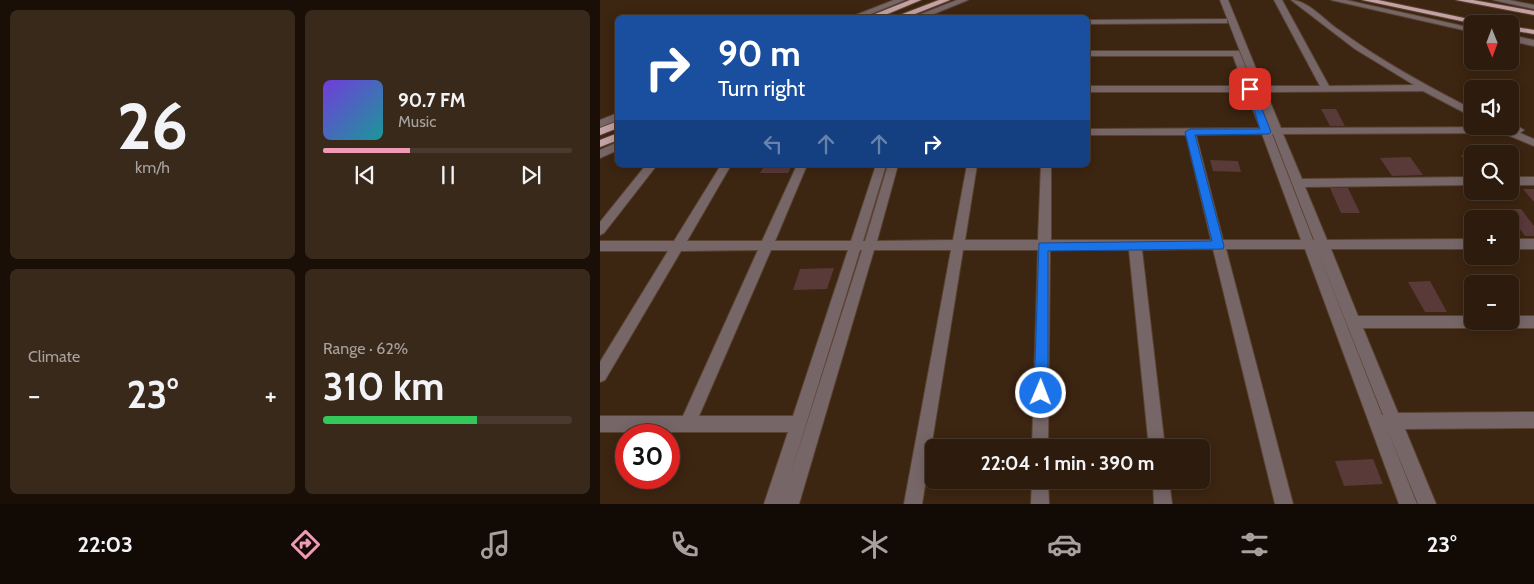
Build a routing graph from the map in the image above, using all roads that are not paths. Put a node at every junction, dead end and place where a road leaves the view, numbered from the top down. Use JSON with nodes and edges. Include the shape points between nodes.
{"nodes":[{"id":1,"x":902,"y":0,"type":"edge"},
{"id":2,"x":917,"y":0,"type":"edge"},
{"id":3,"x":946,"y":0,"type":"edge"},
{"id":4,"x":964,"y":0,"type":"edge"},
{"id":5,"x":1216,"y":0,"type":"edge"},
{"id":6,"x":1224,"y":0,"type":"edge"},
{"id":7,"x":1278,"y":0,"type":"edge"},
{"id":8,"x":1295,"y":0,"type":"edge"},
{"id":9,"x":1312,"y":0,"type":"edge"},
{"id":10,"x":1335,"y":0,"type":"edge"},
{"id":11,"x":1366,"y":0,"type":"edge"},
{"id":12,"x":1460,"y":0,"type":"edge"},
{"id":13,"x":1496,"y":0,"type":"edge"},
{"id":14,"x":1534,"y":7,"type":"edge"},
{"id":15,"x":1534,"y":14,"type":"edge"},
{"id":16,"x":860,"y":15,"type":"edge"},
{"id":17,"x":877,"y":15,"type":"edge"},
{"id":18,"x":904,"y":15,"type":"edge"},
{"id":19,"x":932,"y":15,"type":"edge"},
{"id":20,"x":1464,"y":19,"type":"edge"},
{"id":21,"x":1224,"y":21,"type":"junction"},
{"id":22,"x":1090,"y":22,"type":"edge"},
{"id":23,"x":1464,"y":28,"type":"edge"},
{"id":24,"x":1519,"y":30,"type":"edge"},
{"id":25,"x":1534,"y":32,"type":"edge"},
{"id":26,"x":1519,"y":40,"type":"edge"},
{"id":27,"x":1534,"y":42,"type":"edge"},
{"id":28,"x":1090,"y":53,"type":"edge"},
{"id":29,"x":1236,"y":53,"type":"junction"},
{"id":30,"x":1424,"y":88,"type":"junction"},
{"id":31,"x":1090,"y":89,"type":"edge"},
{"id":32,"x":1255,"y":89,"type":"junction"},
{"id":33,"x":1326,"y":89,"type":"junction"},
{"id":34,"x":1464,"y":102,"type":"edge"},
{"id":35,"x":1464,"y":109,"type":"edge"},
{"id":36,"x":615,"y":117,"type":"edge"},
{"id":37,"x":600,"y":124,"type":"edge"},
{"id":38,"x":615,"y":125,"type":"edge"},
{"id":39,"x":1464,"y":129,"type":"edge"},
{"id":40,"x":600,"y":132,"type":"edge"},
{"id":41,"x":1090,"y":132,"type":"edge"},
{"id":42,"x":1190,"y":132,"type":"junction"},
{"id":43,"x":1272,"y":132,"type":"junction"},
{"id":44,"x":1519,"y":132,"type":"edge"},
{"id":45,"x":1519,"y":135,"type":"edge"},
{"id":46,"x":1534,"y":136,"type":"edge"},
{"id":47,"x":615,"y":137,"type":"edge"},
{"id":48,"x":1534,"y":143,"type":"edge"},
{"id":49,"x":600,"y":144,"type":"edge"},
{"id":50,"x":615,"y":147,"type":"edge"},
{"id":51,"x":600,"y":154,"type":"edge"},
{"id":52,"x":650,"y":167,"type":"edge"},
{"id":53,"x":725,"y":167,"type":"edge"},
{"id":54,"x":801,"y":167,"type":"edge"},
{"id":55,"x":880,"y":167,"type":"edge"},
{"id":56,"x":892,"y":167,"type":"edge"},
{"id":57,"x":972,"y":167,"type":"edge"},
{"id":58,"x":1046,"y":167,"type":"edge"},
{"id":59,"x":1464,"y":181,"type":"edge"},
{"id":60,"x":1519,"y":181,"type":"edge"},
{"id":61,"x":1534,"y":181,"type":"edge"},
{"id":62,"x":1298,"y":183,"type":"junction"},
{"id":63,"x":600,"y":230,"type":"edge"},
{"id":64,"x":1323,"y":244,"type":"junction"},
{"id":65,"x":1464,"y":244,"type":"edge"},
{"id":66,"x":1519,"y":244,"type":"edge"},
{"id":67,"x":1534,"y":244,"type":"edge"},
{"id":68,"x":870,"y":245,"type":"junction"},
{"id":69,"x":1308,"y":245,"type":"junction"},
{"id":70,"x":600,"y":246,"type":"edge"},
{"id":71,"x":676,"y":246,"type":"junction"},
{"id":72,"x":764,"y":246,"type":"junction"},
{"id":73,"x":853,"y":246,"type":"junction"},
{"id":74,"x":959,"y":246,"type":"junction"},
{"id":75,"x":1043,"y":246,"type":"junction"},
{"id":76,"x":1135,"y":246,"type":"junction"},
{"id":77,"x":1219,"y":246,"type":"junction"},
{"id":78,"x":1354,"y":322,"type":"junction"},
{"id":79,"x":1534,"y":322,"type":"edge"},
{"id":80,"x":600,"y":375,"type":"edge"},
{"id":81,"x":1534,"y":420,"type":"edge"},
{"id":82,"x":1376,"y":421,"type":"junction"},
{"id":83,"x":1394,"y":421,"type":"junction"},
{"id":84,"x":600,"y":424,"type":"edge"},
{"id":85,"x":688,"y":424,"type":"junction"},
{"id":86,"x":797,"y":424,"type":"junction"},
{"id":87,"x":1040,"y":439,"type":"edge"},
{"id":88,"x":1156,"y":439,"type":"edge"},
{"id":89,"x":1040,"y":489,"type":"edge"},
{"id":90,"x":1162,"y":489,"type":"edge"},
{"id":91,"x":773,"y":504,"type":"edge"},
{"id":92,"x":790,"y":504,"type":"edge"},
{"id":93,"x":913,"y":504,"type":"edge"},
{"id":94,"x":1040,"y":504,"type":"edge"},
{"id":95,"x":1164,"y":504,"type":"edge"},
{"id":96,"x":1284,"y":504,"type":"edge"},
{"id":97,"x":1408,"y":504,"type":"edge"},
{"id":98,"x":1428,"y":504,"type":"edge"}],
"edges":[{"from":1,"to":16,"type":"street"},
{"from":2,"to":17,"type":"main road"},
{"from":3,"to":18,"type":"main road"},
{"from":4,"to":19,"type":"street"},
{"from":5,"to":21,"type":"street"},
{"from":6,"to":32,"type":"street"},
{"from":7,"to":33,"type":"street"},
{"from":8,"to":30,"type":"street","via":[[1353,44]]},
{"from":9,"to":34,"type":"street","via":[[1312,7],[1362,42]]},
{"from":10,"to":23,"type":"street"},
{"from":11,"to":20,"type":"main road"},
{"from":12,"to":15,"type":"main road"},
{"from":13,"to":14,"type":"street"},
{"from":21,"to":22,"type":"street"},
{"from":21,"to":29,"type":"street"},
{"from":24,"to":25,"type":"main road"},
{"from":26,"to":27,"type":"street"},
{"from":28,"to":29,"type":"street"},
{"from":29,"to":32,"type":"street"},
{"from":30,"to":33,"type":"street"},
{"from":30,"to":35,"type":"street"},
{"from":31,"to":32,"type":"street"},
{"from":32,"to":33,"type":"street"},
{"from":32,"to":43,"type":"street"},
{"from":36,"to":37,"type":"street"},
{"from":38,"to":40,"type":"main road"},
{"from":39,"to":43,"type":"street"},
{"from":41,"to":42,"type":"street"},
{"from":42,"to":43,"type":"street"},
{"from":42,"to":77,"type":"street"},
{"from":43,"to":62,"type":"street"},
{"from":43,"to":69,"type":"street"},
{"from":44,"to":46,"type":"street"},
{"from":45,"to":48,"type":"street"},
{"from":47,"to":49,"type":"main road"},
{"from":50,"to":51,"type":"street"},
{"from":52,"to":63,"type":"street"},
{"from":53,"to":71,"type":"street"},
{"from":54,"to":72,"type":"street"},
{"from":55,"to":73,"type":"street"},
{"from":56,"to":68,"type":"street"},
{"from":57,"to":74,"type":"street"},
{"from":58,"to":75,"type":"street"},
{"from":59,"to":62,"type":"street"},
{"from":60,"to":61,"type":"street"},
{"from":62,"to":64,"type":"street"},
{"from":64,"to":65,"type":"street"},
{"from":64,"to":69,"type":"street"},
{"from":64,"to":78,"type":"street"},
{"from":66,"to":67,"type":"street"},
{"from":68,"to":73,"type":"street"},
{"from":68,"to":74,"type":"street"},
{"from":68,"to":92,"type":"street"},
{"from":69,"to":77,"type":"street"},
{"from":69,"to":82,"type":"street"},
{"from":70,"to":71,"type":"street"},
{"from":71,"to":72,"type":"street"},
{"from":71,"to":80,"type":"street"},
{"from":72,"to":73,"type":"street"},
{"from":72,"to":85,"type":"street"},
{"from":73,"to":86,"type":"street"},
{"from":74,"to":75,"type":"street"},
{"from":74,"to":93,"type":"street"},
{"from":75,"to":76,"type":"street"},
{"from":75,"to":87,"type":"street"},
{"from":76,"to":77,"type":"street"},
{"from":76,"to":88,"type":"street"},
{"from":77,"to":96,"type":"street"},
{"from":78,"to":79,"type":"street"},
{"from":78,"to":83,"type":"street"},
{"from":81,"to":83,"type":"street"},
{"from":82,"to":83,"type":"street"},
{"from":82,"to":97,"type":"street"},
{"from":83,"to":98,"type":"street"},
{"from":84,"to":85,"type":"street"},
{"from":85,"to":86,"type":"street"},
{"from":86,"to":91,"type":"street"},
{"from":89,"to":94,"type":"street"},
{"from":90,"to":95,"type":"street"}]}
